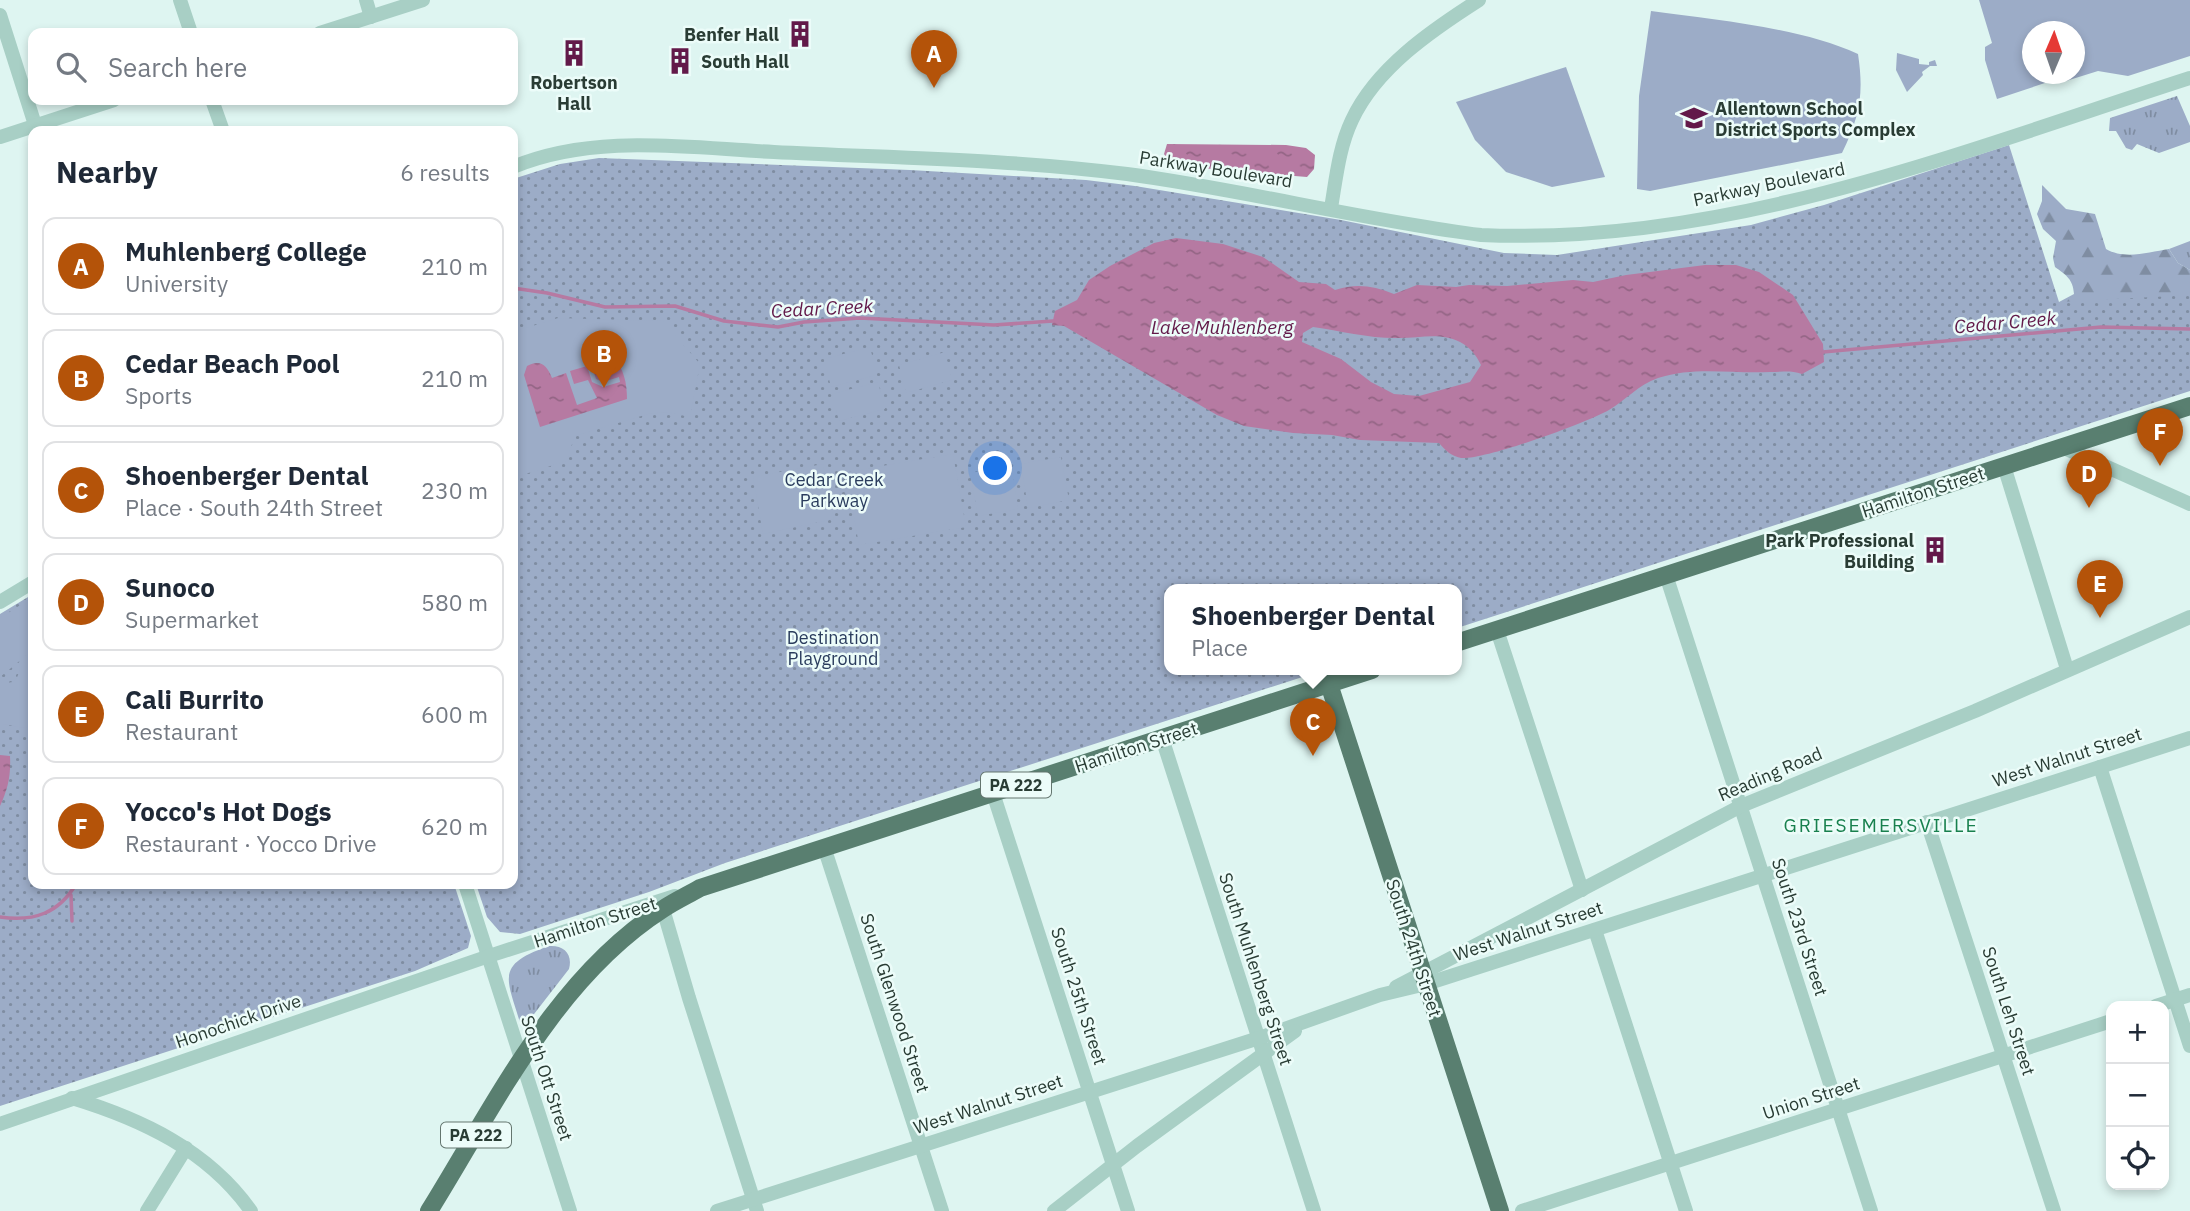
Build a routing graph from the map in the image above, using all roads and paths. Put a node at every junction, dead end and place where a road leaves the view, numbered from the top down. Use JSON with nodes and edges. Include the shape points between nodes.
{"nodes":[{"id":1,"x":180,"y":0,"type":"edge"},
{"id":2,"x":366,"y":0,"type":"edge"},
{"id":3,"x":423,"y":0,"type":"edge"},
{"id":4,"x":1479,"y":0,"type":"edge"},
{"id":5,"x":0,"y":15,"type":"edge"},
{"id":6,"x":372,"y":17,"type":"junction"},
{"id":7,"x":189,"y":28,"type":"edge"},
{"id":8,"x":336,"y":28,"type":"edge"},
{"id":9,"x":2190,"y":78,"type":"edge"},
{"id":10,"x":28,"y":103,"type":"edge"},
{"id":11,"x":29,"y":105,"type":"edge"},
{"id":12,"x":100,"y":105,"type":"edge"},
{"id":13,"x":214,"y":105,"type":"edge"},
{"id":14,"x":35,"y":126,"type":"edge"},
{"id":15,"x":42,"y":126,"type":"edge"},
{"id":16,"x":221,"y":126,"type":"edge"},
{"id":17,"x":28,"y":130,"type":"edge"},
{"id":18,"x":0,"y":137,"type":"edge"},
{"id":19,"x":518,"y":165,"type":"edge"},
{"id":20,"x":1331,"y":208,"type":"junction"},
{"id":21,"x":2190,"y":407,"type":"edge"},
{"id":22,"x":2062,"y":447,"type":"junction"},
{"id":23,"x":2004,"y":466,"type":"junction"},
{"id":24,"x":2190,"y":504,"type":"edge"},
{"id":25,"x":1666,"y":575,"type":"junction"},
{"id":26,"x":28,"y":584,"type":"edge"},
{"id":27,"x":1,"y":597,"type":"edge"},
{"id":28,"x":2190,"y":617,"type":"edge"},
{"id":29,"x":1497,"y":630,"type":"junction"},
{"id":30,"x":1462,"y":641,"type":"edge"},
{"id":31,"x":2067,"y":669,"type":"junction"},
{"id":32,"x":1357,"y":675,"type":"edge"},
{"id":33,"x":1329,"y":684,"type":"junction"},
{"id":34,"x":1162,"y":738,"type":"junction"},
{"id":35,"x":2190,"y":738,"type":"edge"},
{"id":36,"x":2100,"y":767,"type":"junction"},
{"id":37,"x":993,"y":793,"type":"junction"},
{"id":38,"x":1741,"y":806,"type":"junction"},
{"id":39,"x":1927,"y":822,"type":"junction"},
{"id":40,"x":824,"y":847,"type":"junction"},
{"id":41,"x":1763,"y":875,"type":"junction"},
{"id":42,"x":701,"y":888,"type":"junction"},
{"id":43,"x":467,"y":889,"type":"edge"},
{"id":44,"x":1581,"y":890,"type":"junction"},
{"id":45,"x":663,"y":909,"type":"junction"},
{"id":46,"x":1595,"y":930,"type":"junction"},
{"id":47,"x":489,"y":956,"type":"junction"},
{"id":48,"x":1424,"y":978,"type":"junction"},
{"id":49,"x":1380,"y":995,"type":"joint"},
{"id":50,"x":2190,"y":995,"type":"edge"},
{"id":51,"x":2175,"y":1000,"type":"junction"},
{"id":52,"x":2169,"y":1002,"type":"edge"},
{"id":53,"x":1307,"y":1022,"type":"junction"},
{"id":54,"x":2106,"y":1023,"type":"edge"},
{"id":55,"x":1259,"y":1038,"type":"junction"},
{"id":56,"x":2190,"y":1046,"type":"edge"},
{"id":57,"x":1264,"y":1054,"type":"junction"},
{"id":58,"x":2003,"y":1056,"type":"junction"},
{"id":59,"x":521,"y":1059,"type":"junction"},
{"id":60,"x":1090,"y":1091,"type":"junction"},
{"id":61,"x":72,"y":1098,"type":"junction"},
{"id":62,"x":1839,"y":1109,"type":"junction"},
{"id":63,"x":0,"y":1124,"type":"edge"},
{"id":64,"x":921,"y":1145,"type":"junction"},
{"id":65,"x":186,"y":1148,"type":"junction"},
{"id":66,"x":1670,"y":1163,"type":"junction"},
{"id":67,"x":1113,"y":1164,"type":"junction"},
{"id":68,"x":755,"y":1205,"type":"edge"},
{"id":69,"x":147,"y":1211,"type":"edge"},
{"id":70,"x":251,"y":1211,"type":"edge"},
{"id":71,"x":429,"y":1211,"type":"edge"},
{"id":72,"x":570,"y":1211,"type":"edge"},
{"id":73,"x":717,"y":1211,"type":"edge"},
{"id":74,"x":942,"y":1211,"type":"edge"},
{"id":75,"x":1054,"y":1211,"type":"edge"},
{"id":76,"x":1128,"y":1211,"type":"edge"},
{"id":77,"x":1314,"y":1211,"type":"edge"},
{"id":78,"x":1500,"y":1211,"type":"edge"},
{"id":79,"x":1522,"y":1211,"type":"edge"},
{"id":80,"x":1686,"y":1211,"type":"edge"},
{"id":81,"x":1871,"y":1211,"type":"edge"},
{"id":82,"x":2054,"y":1211,"type":"edge"}],
"edges":[{"from":1,"to":7,"type":"street"},
{"from":2,"to":6,"type":"street"},
{"from":3,"to":6,"type":"street"},
{"from":4,"to":20,"type":"street","via":[[1428,36],[1375,83],[1348,129]]},
{"from":5,"to":10,"type":"street"},
{"from":6,"to":8,"type":"street"},
{"from":9,"to":20,"type":"street","name":"Parkway Boulevard","via":[[1814,197],[1668,224],[1574,234],[1480,235]]},
{"from":11,"to":14,"type":"street"},
{"from":12,"to":15,"type":"street"},
{"from":13,"to":16,"type":"street"},
{"from":17,"to":18,"type":"street"},
{"from":19,"to":20,"type":"street","name":"Parkway Boulevard","via":[[580,148],[637,146],[956,161],[1123,174]]},
{"from":21,"to":22,"type":"main road","name":"Hamilton Street"},
{"from":22,"to":23,"type":"main road","name":"Hamilton Street"},
{"from":22,"to":24,"type":"street"},
{"from":23,"to":25,"type":"main road","name":"Hamilton Street"},
{"from":23,"to":31,"type":"street"},
{"from":25,"to":29,"type":"main road","name":"Hamilton Street"},
{"from":25,"to":38,"type":"street","name":"South 23rd Street"},
{"from":26,"to":27,"type":"street"},
{"from":28,"to":31,"type":"street","name":"Reading Road"},
{"from":29,"to":30,"type":"main road","name":"Hamilton Street"},
{"from":29,"to":44,"type":"street"},
{"from":31,"to":38,"type":"street","name":"Reading Road"},
{"from":32,"to":33,"type":"main road","name":"Hamilton Street","number":"PA 222"},
{"from":33,"to":34,"type":"main road","name":"Hamilton Street","number":"PA 222"},
{"from":33,"to":48,"type":"main road","name":"South 24th Street"},
{"from":34,"to":37,"type":"main road","name":"Hamilton Street","number":"PA 222"},
{"from":34,"to":55,"type":"street","name":"South Muhlenberg Street"},
{"from":35,"to":36,"type":"street","name":"West Walnut Street"},
{"from":36,"to":39,"type":"street","name":"West Walnut Street"},
{"from":36,"to":51,"type":"street"},
{"from":37,"to":40,"type":"main road","name":"Hamilton Street","number":"PA 222"},
{"from":37,"to":60,"type":"street","name":"South 25th Street"},
{"from":38,"to":41,"type":"street","name":"South 23rd Street"},
{"from":38,"to":44,"type":"street","name":"Reading Road"},
{"from":39,"to":41,"type":"street","name":"West Walnut Street"},
{"from":39,"to":58,"type":"street","name":"South Leh Street"},
{"from":40,"to":42,"type":"main road","name":"Hamilton Street","number":"PA 222"},
{"from":40,"to":64,"type":"street","name":"South Glenwood Street"},
{"from":41,"to":46,"type":"street","name":"West Walnut Street"},
{"from":41,"to":62,"type":"street","name":"South 23rd Street"},
{"from":42,"to":45,"type":"main road","name":"Hamilton Street","number":"PA 222"},
{"from":42,"to":47,"type":"street","name":"Hamilton Street"},
{"from":43,"to":47,"type":"street","name":"South Ott Street"},
{"from":44,"to":48,"type":"street","name":"Reading Road"},
{"from":45,"to":59,"type":"main road","number":"PA 222","via":[[586,975]]},
{"from":45,"to":68,"type":"street"},
{"from":46,"to":48,"type":"street","name":"West Walnut Street"},
{"from":46,"to":66,"type":"street"},
{"from":47,"to":59,"type":"street","name":"South Ott Street"},
{"from":47,"to":61,"type":"street","name":"Honochick Drive"},
{"from":48,"to":49,"type":"street","name":"Reading Road"},
{"from":48,"to":78,"type":"main road","name":"South 24th Street"},
{"from":49,"to":53,"type":"street","name":"West Walnut Street"},
{"from":50,"to":51,"type":"street"},
{"from":51,"to":52,"type":"street"},
{"from":51,"to":56,"type":"street"},
{"from":53,"to":55,"type":"street","name":"West Walnut Street"},
{"from":53,"to":57,"type":"street"},
{"from":54,"to":58,"type":"street","name":"Union Street"},
{"from":55,"to":57,"type":"street","name":"South Muhlenberg Street"},
{"from":55,"to":60,"type":"street","name":"West Walnut Street"},
{"from":57,"to":67,"type":"street"},
{"from":57,"to":77,"type":"street","name":"South Muhlenberg Street"},
{"from":58,"to":62,"type":"street","name":"Union Street"},
{"from":58,"to":82,"type":"street","name":"South Leh Street"},
{"from":59,"to":71,"type":"main road","number":"PA 222"},
{"from":59,"to":72,"type":"street","name":"South Ott Street"},
{"from":60,"to":64,"type":"street","name":"West Walnut Street"},
{"from":60,"to":67,"type":"street","name":"South 25th Street"},
{"from":61,"to":63,"type":"street","name":"Honochick Drive"},
{"from":61,"to":65,"type":"street","via":[[131,1118]]},
{"from":62,"to":66,"type":"street","name":"Union Street"},
{"from":62,"to":81,"type":"street","name":"South 23rd Street"},
{"from":64,"to":68,"type":"street","name":"West Walnut Street"},
{"from":64,"to":74,"type":"street","name":"South Glenwood Street"},
{"from":65,"to":69,"type":"street"},
{"from":65,"to":70,"type":"street","via":[[210,1165]]},
{"from":66,"to":79,"type":"street","name":"Union Street"},
{"from":66,"to":80,"type":"street"},
{"from":67,"to":75,"type":"street"},
{"from":67,"to":76,"type":"street","name":"South 25th Street"},
{"from":68,"to":73,"type":"street","name":"West Walnut Street"}]}
